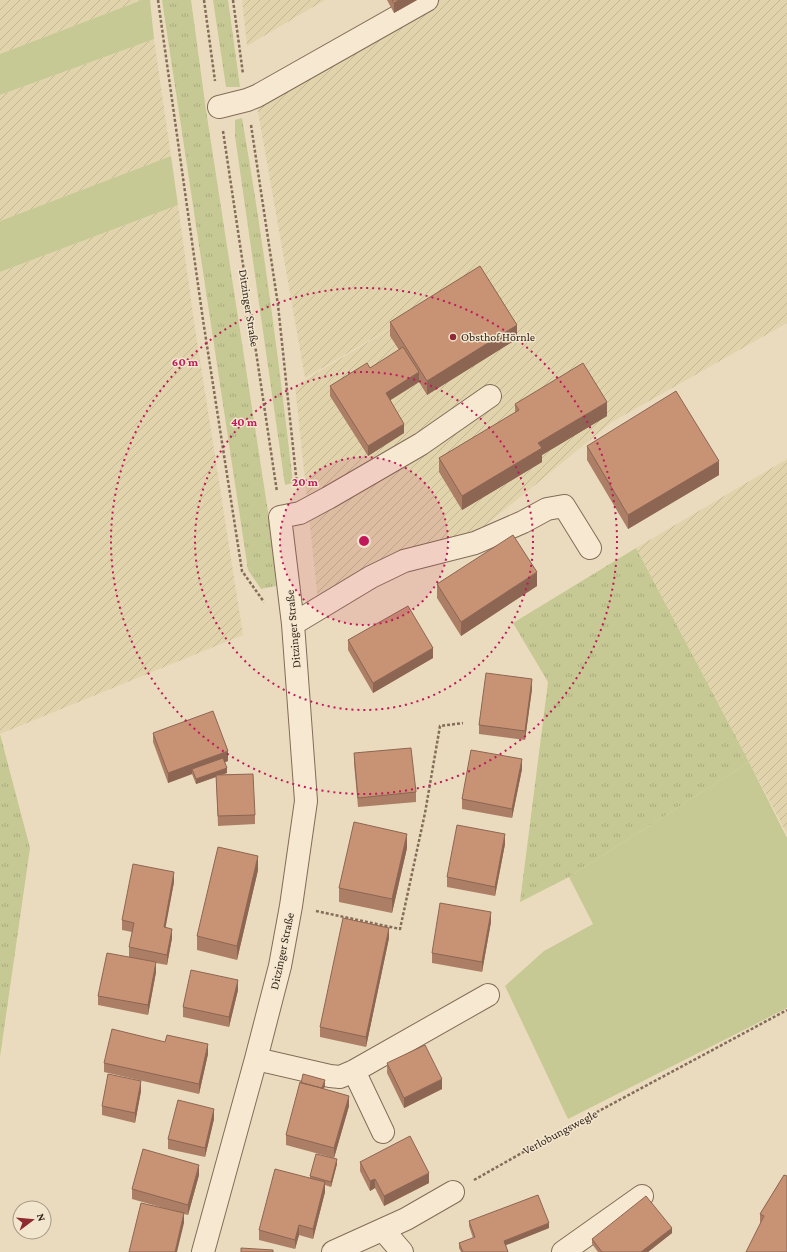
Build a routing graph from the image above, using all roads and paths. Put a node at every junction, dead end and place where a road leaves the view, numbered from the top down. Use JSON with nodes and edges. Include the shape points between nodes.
{"nodes":[{"id":1,"x":158,"y":0,"type":"edge"},
{"id":2,"x":204,"y":0,"type":"edge"},
{"id":3,"x":233,"y":0,"type":"edge"},
{"id":4,"x":427,"y":0,"type":"edge"},
{"id":5,"x":247,"y":100,"type":"junction"},
{"id":6,"x":219,"y":107,"type":"junction"},
{"id":7,"x":490,"y":396,"type":"dead end"},
{"id":8,"x":290,"y":515,"type":"junction"},
{"id":9,"x":590,"y":548,"type":"dead end"},
{"id":10,"x":293,"y":618,"type":"junction"},
{"id":11,"x":463,"y":723,"type":"dead end"},
{"id":12,"x":291,"y":906,"type":"junction"},
{"id":13,"x":488,"y":995,"type":"dead end"},
{"id":14,"x":787,"y":1010,"type":"edge"},
{"id":15,"x":256,"y":1059,"type":"junction"},
{"id":16,"x":354,"y":1070,"type":"junction"},
{"id":17,"x":383,"y":1132,"type":"dead end"},
{"id":18,"x":453,"y":1192,"type":"joint"},
{"id":19,"x":642,"y":1196,"type":"dead end"},
{"id":20,"x":383,"y":1230,"type":"junction"},
{"id":21,"x":203,"y":1252,"type":"edge"},
{"id":22,"x":333,"y":1252,"type":"edge"},
{"id":23,"x":402,"y":1252,"type":"edge"},
{"id":24,"x":563,"y":1252,"type":"edge"}],
"edges":[{"from":1,"to":10,"type":"path","via":[[202,320],[242,571],[268,608]]},
{"from":2,"to":6,"type":"path","name":"Ditzinger Straße"},
{"from":3,"to":5,"type":"path"},
{"from":4,"to":5,"type":"street"},
{"from":5,"to":6,"type":"street"},
{"from":5,"to":8,"type":"path","via":[[278,305]]},
{"from":6,"to":8,"type":"path","name":"Ditzinger Straße"},
{"from":7,"to":8,"type":"street","via":[[421,444],[328,498]]},
{"from":8,"to":10,"type":"street","name":"Ditzinger Straße"},
{"from":9,"to":10,"type":"street","via":[[564,506],[547,509],[475,543],[404,560]]},
{"from":10,"to":12,"type":"street","name":"Ditzinger Straße","via":[[306,802]]},
{"from":11,"to":12,"type":"path","via":[[440,726],[425,813],[400,929]]},
{"from":12,"to":15,"type":"street","name":"Ditzinger Straße","via":[[280,966]]},
{"from":13,"to":16,"type":"street"},
{"from":14,"to":18,"type":"path","name":"Verlobungswegle"},
{"from":15,"to":16,"type":"street","via":[[330,1076],[340,1077]]},
{"from":15,"to":21,"type":"street","name":"Ditzinger Straße"},
{"from":16,"to":17,"type":"street"},
{"from":18,"to":20,"type":"street"},
{"from":19,"to":24,"type":"street"},
{"from":20,"to":22,"type":"street"},
{"from":20,"to":23,"type":"street"}]}
